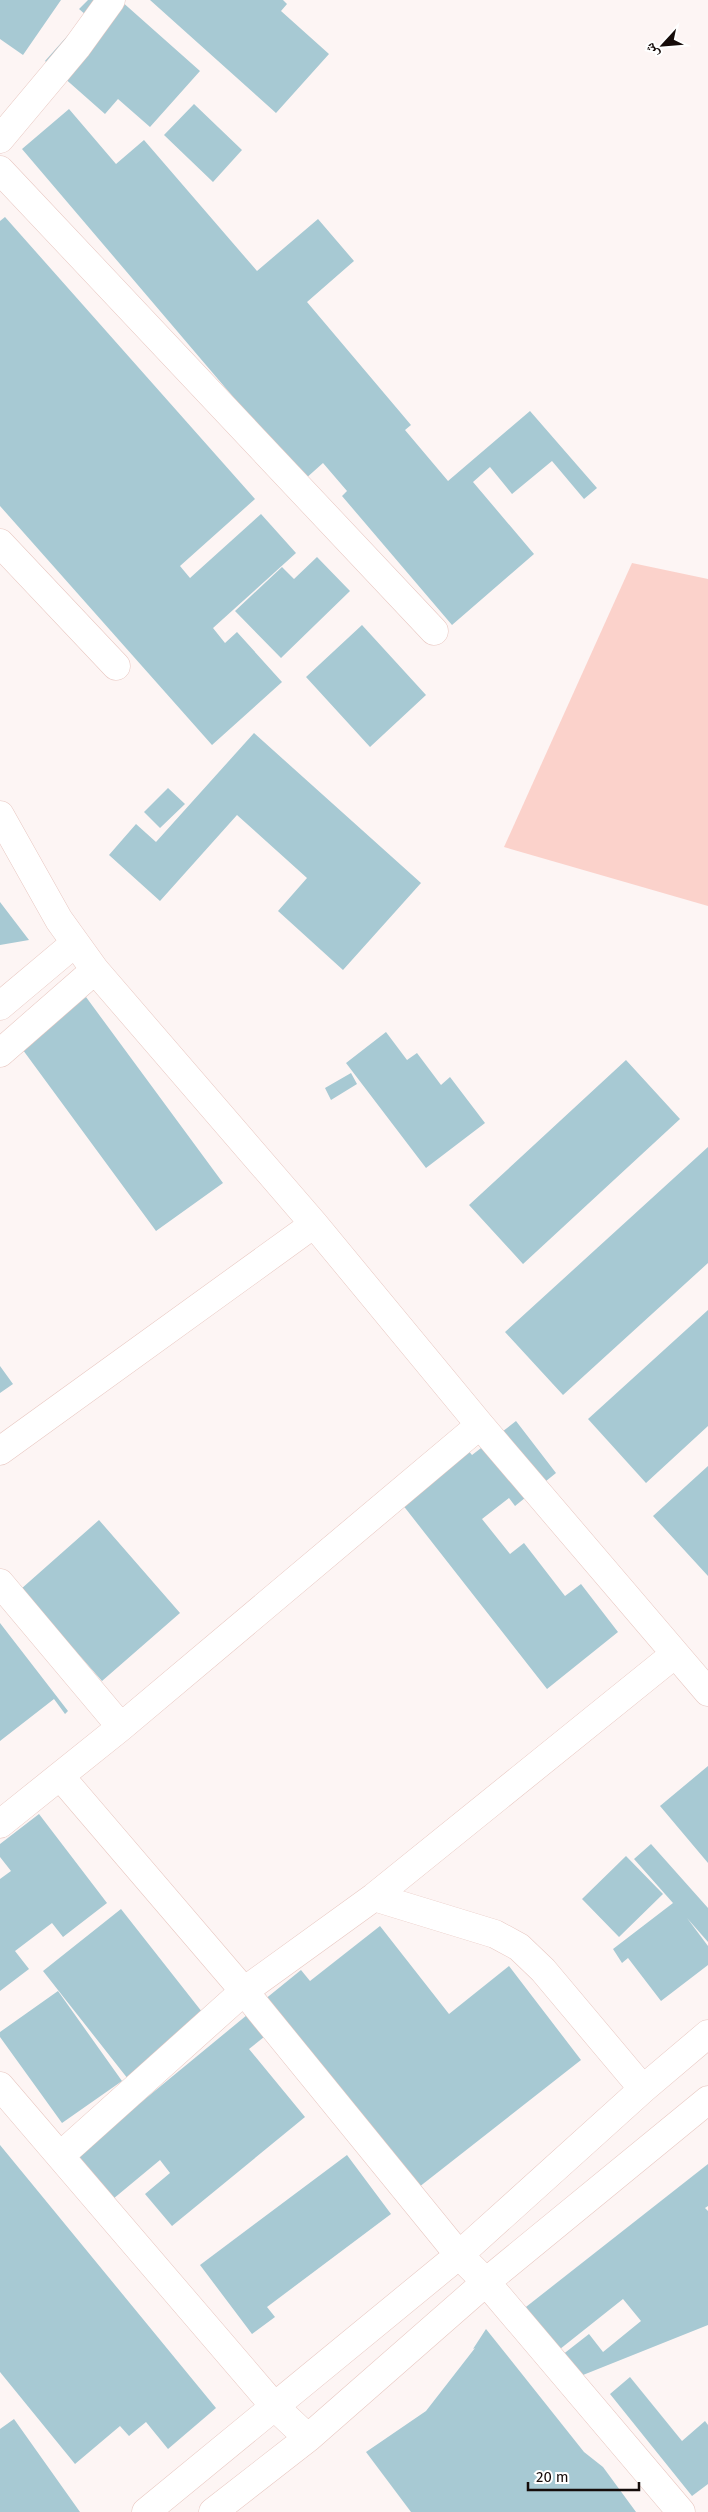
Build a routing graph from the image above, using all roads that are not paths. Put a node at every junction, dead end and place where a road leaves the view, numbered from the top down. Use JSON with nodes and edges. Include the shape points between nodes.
{"nodes":[{"id":1,"x":111,"y":0,"type":"edge"},
{"id":2,"x":4,"y":125,"type":"edge"},
{"id":3,"x":0,"y":170,"type":"edge"},
{"id":4,"x":0,"y":543,"type":"edge"},
{"id":5,"x":434,"y":631,"type":"dead end"},
{"id":6,"x":116,"y":666,"type":"dead end"},
{"id":7,"x":0,"y":815,"type":"edge"},
{"id":8,"x":75,"y":943,"type":"junction"},
{"id":9,"x":95,"y":970,"type":"junction"},
{"id":10,"x":0,"y":1006,"type":"edge"},
{"id":11,"x":0,"y":1053,"type":"edge"},
{"id":12,"x":314,"y":1224,"type":"junction"},
{"id":13,"x":480,"y":1425,"type":"junction"},
{"id":14,"x":0,"y":1450,"type":"edge"},
{"id":15,"x":0,"y":1583,"type":"edge"},
{"id":16,"x":674,"y":1654,"type":"junction"},
{"id":17,"x":708,"y":1692,"type":"edge"},
{"id":18,"x":121,"y":1727,"type":"junction"},
{"id":19,"x":60,"y":1776,"type":"junction"},
{"id":20,"x":0,"y":1824,"type":"edge"},
{"id":21,"x":374,"y":1897,"type":"junction"},
{"id":22,"x":244,"y":1991,"type":"junction"},
{"id":23,"x":708,"y":2034,"type":"edge"},
{"id":24,"x":0,"y":2086,"type":"edge"},
{"id":25,"x":643,"y":2089,"type":"junction"},
{"id":26,"x":708,"y":2100,"type":"edge"},
{"id":27,"x":60,"y":2156,"type":"junction"},
{"id":28,"x":459,"y":2255,"type":"junction"},
{"id":29,"x":486,"y":2282,"type":"junction"},
{"id":30,"x":275,"y":2407,"type":"junction"},
{"id":31,"x":308,"y":2438,"type":"junction"},
{"id":32,"x":146,"y":2512,"type":"edge"},
{"id":33,"x":213,"y":2512,"type":"edge"},
{"id":34,"x":681,"y":2512,"type":"edge"}],
"edges":[{"from":1,"to":2,"type":"street","via":[[77,47]]},
{"from":3,"to":5,"type":"street"},
{"from":4,"to":6,"type":"street"},
{"from":7,"to":8,"type":"street","via":[[34,879]]},
{"from":8,"to":9,"type":"street"},
{"from":8,"to":10,"type":"street"},
{"from":9,"to":11,"type":"street"},
{"from":9,"to":12,"type":"street"},
{"from":12,"to":13,"type":"street"},
{"from":12,"to":14,"type":"street"},
{"from":13,"to":16,"type":"street"},
{"from":13,"to":18,"type":"street"},
{"from":15,"to":18,"type":"street"},
{"from":16,"to":17,"type":"street"},
{"from":16,"to":21,"type":"street"},
{"from":18,"to":19,"type":"street"},
{"from":19,"to":20,"type":"street"},
{"from":19,"to":22,"type":"street"},
{"from":21,"to":22,"type":"street"},
{"from":21,"to":25,"type":"street","via":[[495,1934],[519,1947],[543,1970]]},
{"from":22,"to":27,"type":"street"},
{"from":22,"to":28,"type":"street"},
{"from":23,"to":25,"type":"street"},
{"from":24,"to":27,"type":"street"},
{"from":25,"to":28,"type":"street"},
{"from":26,"to":29,"type":"street"},
{"from":27,"to":30,"type":"street"},
{"from":28,"to":29,"type":"street"},
{"from":28,"to":30,"type":"street"},
{"from":29,"to":31,"type":"street"},
{"from":29,"to":34,"type":"street"},
{"from":30,"to":31,"type":"street"},
{"from":30,"to":32,"type":"street"},
{"from":31,"to":33,"type":"street"}]}
